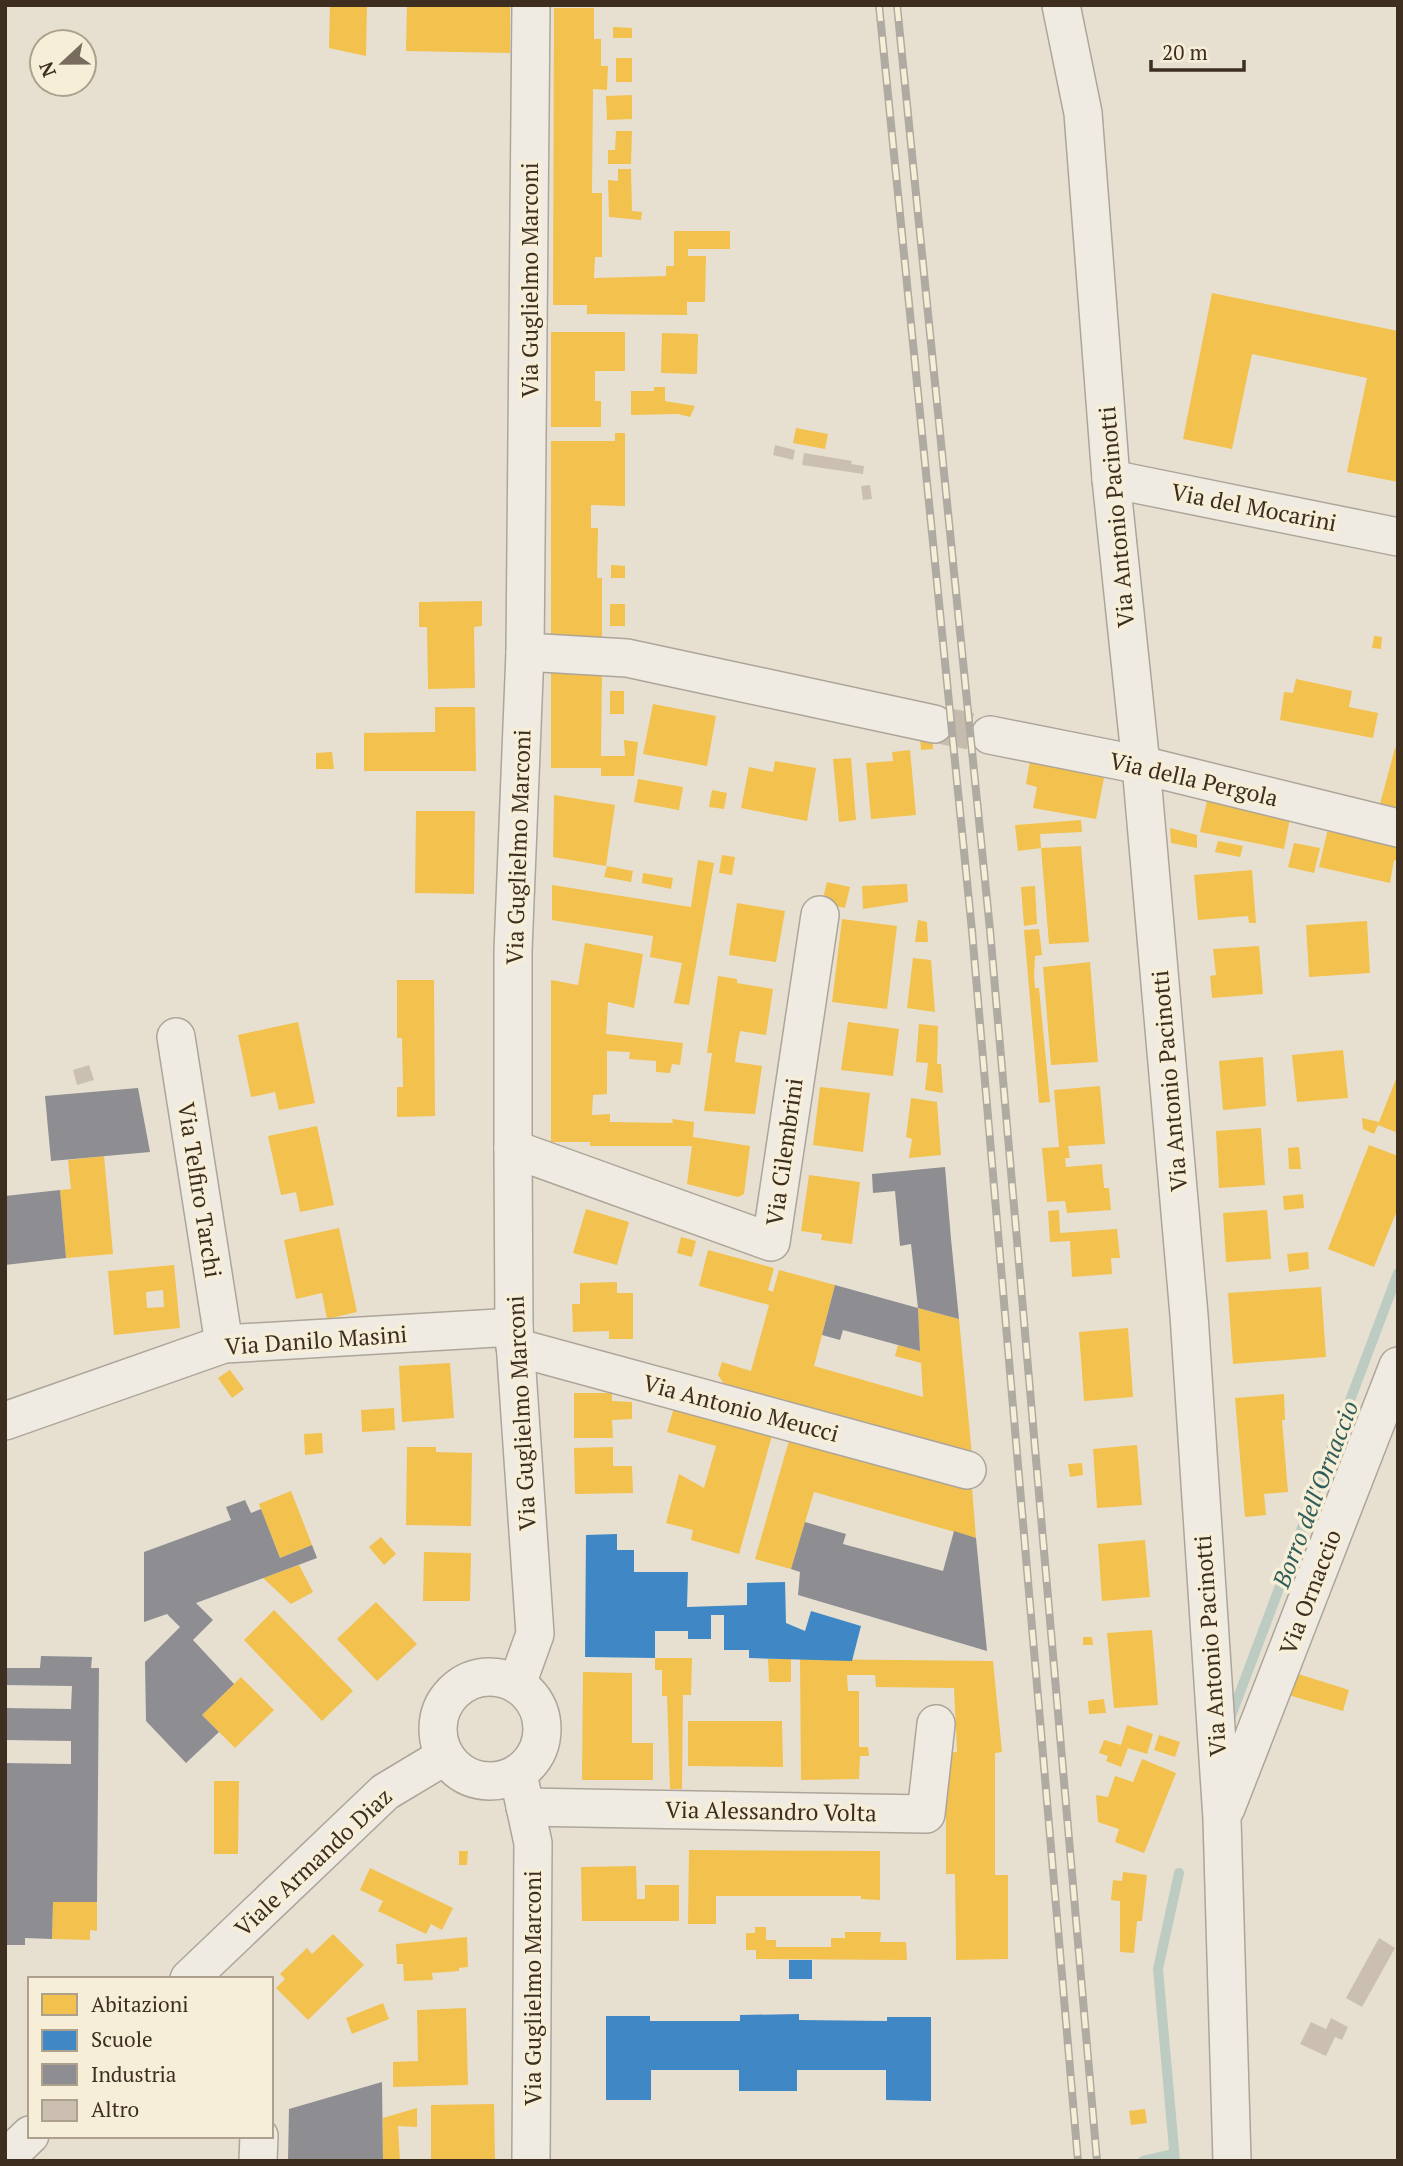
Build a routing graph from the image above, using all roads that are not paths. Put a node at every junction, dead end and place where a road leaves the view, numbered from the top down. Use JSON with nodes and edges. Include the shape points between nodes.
{"nodes":[{"id":1,"x":531,"y":5,"type":"edge"},
{"id":2,"x":1061,"y":5,"type":"edge"},
{"id":3,"x":1111,"y":479,"type":"junction"},
{"id":4,"x":1398,"y":537,"type":"edge"},
{"id":5,"x":525,"y":652,"type":"junction"},
{"id":6,"x":934,"y":724,"type":"tunnel mouth"},
{"id":7,"x":990,"y":735,"type":"tunnel mouth"},
{"id":8,"x":1141,"y":765,"type":"junction"},
{"id":9,"x":1398,"y":828,"type":"edge"},
{"id":10,"x":820,"y":915,"type":"dead end"},
{"id":11,"x":176,"y":1037,"type":"dead end"},
{"id":12,"x":513,"y":1149,"type":"junction"},
{"id":13,"x":514,"y":1337,"type":"junction"},
{"id":14,"x":224,"y":1344,"type":"junction"},
{"id":15,"x":1398,"y":1366,"type":"edge"},
{"id":16,"x":5,"y":1421,"type":"edge"},
{"id":17,"x":967,"y":1470,"type":"dead end"},
{"id":18,"x":517,"y":1684,"type":"junction"},
{"id":19,"x":936,"y":1724,"type":"dead end"},
{"id":20,"x":445,"y":1756,"type":"junction"},
{"id":21,"x":521,"y":1791,"type":"junction"},
{"id":22,"x":1222,"y":1819,"type":"junction"},
{"id":23,"x":191,"y":1977,"type":"edge"},
{"id":24,"x":28,"y":2137,"type":"edge"},
{"id":25,"x":259,"y":2138,"type":"edge"},
{"id":26,"x":5,"y":2159,"type":"edge"},
{"id":27,"x":258,"y":2161,"type":"edge"},
{"id":28,"x":531,"y":2161,"type":"edge"},
{"id":29,"x":1232,"y":2161,"type":"edge"}],
"edges":[{"from":1,"to":5,"type":"street","name":"Via Guglielmo Marconi"},
{"from":2,"to":3,"type":"street","name":"Via Antonio Pacinotti","via":[[1083,113]]},
{"from":3,"to":4,"type":"street","name":"Via del Mocarini"},
{"from":3,"to":8,"type":"street","name":"Via Antonio Pacinotti"},
{"from":5,"to":6,"type":"street","via":[[627,658]]},
{"from":5,"to":12,"type":"street","name":"Via Guglielmo Marconi","via":[[513,951]]},
{"from":7,"to":8,"type":"street","name":"Via della Pergola"},
{"from":8,"to":9,"type":"street","name":"Via della Pergola"},
{"from":8,"to":22,"type":"street","name":"Via Antonio Pacinotti","via":[[1189,1315]]},
{"from":10,"to":12,"type":"street","name":"Via Cilembrini","via":[[771,1242]]},
{"from":11,"to":14,"type":"street","name":"Via Telfiro Tarchi"},
{"from":12,"to":13,"type":"street","name":"Via Guglielmo Marconi"},
{"from":13,"to":14,"type":"street","name":"Via Danilo Masini"},
{"from":13,"to":17,"type":"street","name":"Via Antonio Meucci"},
{"from":13,"to":18,"type":"street","name":"Via Guglielmo Marconi","via":[[534,1633]]},
{"from":14,"to":16,"type":"street","name":"Via Danilo Masini"},
{"from":15,"to":22,"type":"street","name":"Via Ornaccio"},
{"from":18,"to":20,"type":"street","via":[[488,1677],[459,1687],[441,1711],[439,1742]]},
{"from":18,"to":21,"type":"street","via":[[531,1696],[543,1729]]},
{"from":19,"to":21,"type":"street","name":"Via Alessandro Volta","via":[[926,1814]]},
{"from":20,"to":21,"type":"street","via":[[465,1775]]},
{"from":20,"to":23,"type":"street","name":"Viale Armando Diaz","via":[[385,1792]]},
{"from":21,"to":28,"type":"street","name":"Via Guglielmo Marconi","via":[[533,1843]]},
{"from":22,"to":29,"type":"street","name":"Via Antonio Pacinotti"},
{"from":24,"to":26,"type":"street"},
{"from":25,"to":27,"type":"street"}]}
